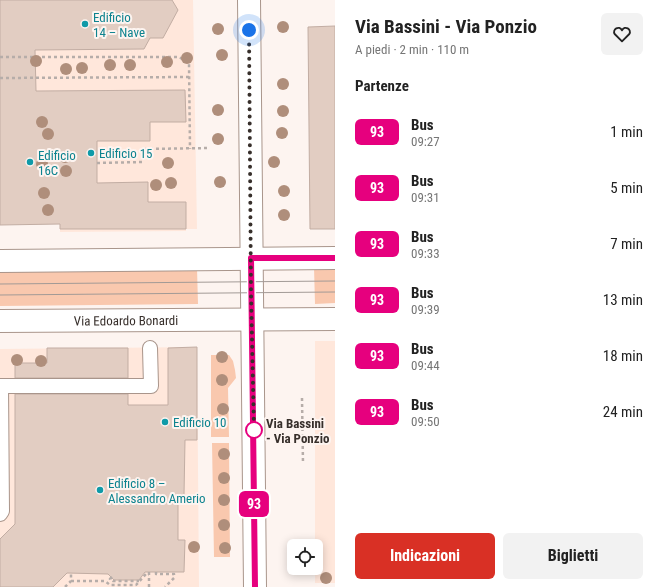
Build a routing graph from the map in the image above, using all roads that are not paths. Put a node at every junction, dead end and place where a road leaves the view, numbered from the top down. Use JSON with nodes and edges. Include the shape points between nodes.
{"nodes":[{"id":1,"x":249,"y":0,"type":"edge"},
{"id":2,"x":251,"y":258,"type":"junction"},
{"id":3,"x":335,"y":258,"type":"edge"},
{"id":4,"x":0,"y":261,"type":"edge"},
{"id":5,"x":252,"y":319,"type":"junction"},
{"id":6,"x":335,"y":319,"type":"edge"},
{"id":7,"x":0,"y":321,"type":"edge"},
{"id":8,"x":150,"y":348,"type":"dead end"},
{"id":9,"x":0,"y":514,"type":"edge"},
{"id":10,"x":255,"y":587,"type":"edge"}],
"edges":[{"from":1,"to":2,"type":"street"},
{"from":2,"to":3,"type":"street"},
{"from":2,"to":4,"type":"street"},
{"from":2,"to":5,"type":"street"},
{"from":5,"to":6,"type":"street","name":"Via Edoardo Bonardi"},
{"from":5,"to":7,"type":"street","name":"Via Edoardo Bonardi"},
{"from":5,"to":10,"type":"street"},
{"from":8,"to":9,"type":"lane","via":[[151,386],[1,386]]}]}
